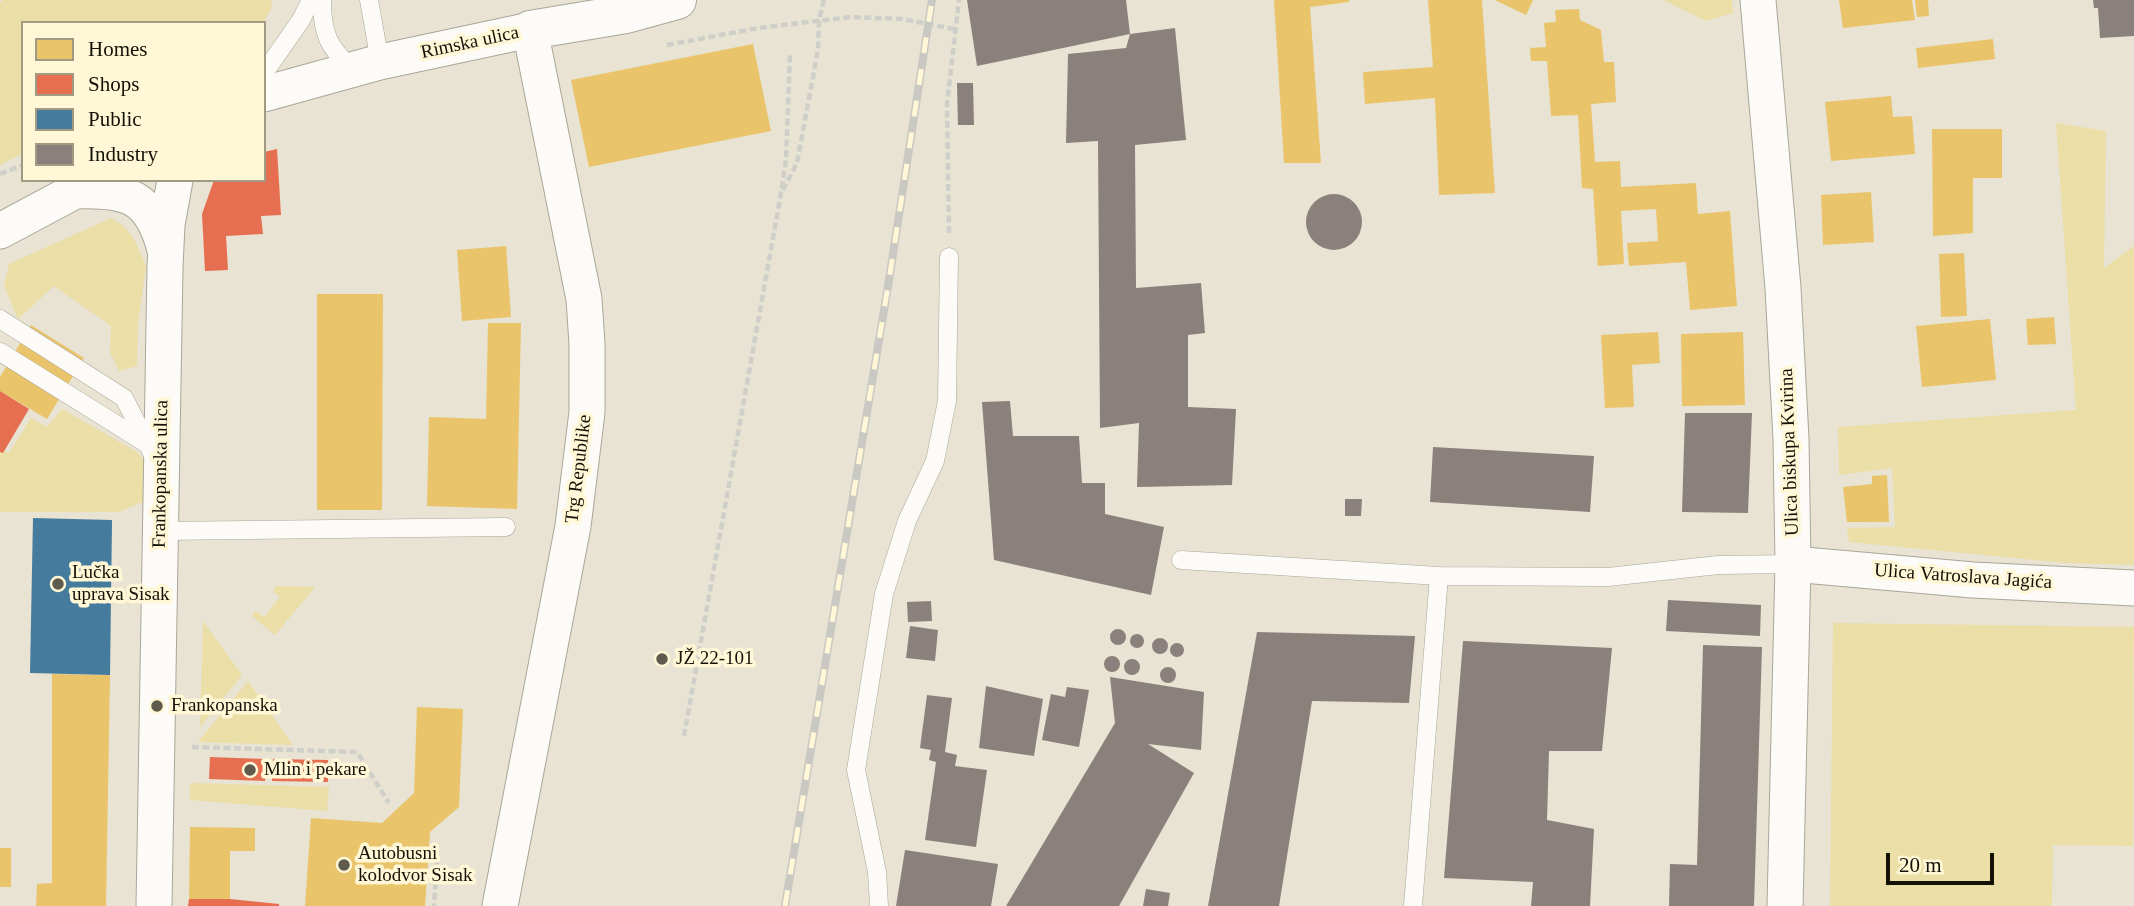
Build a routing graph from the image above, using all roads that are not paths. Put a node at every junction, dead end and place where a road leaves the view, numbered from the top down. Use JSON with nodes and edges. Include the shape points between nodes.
{"nodes":[{"id":1,"x":311,"y":0,"type":"edge"},
{"id":2,"x":322,"y":0,"type":"edge"},
{"id":3,"x":369,"y":0,"type":"edge"},
{"id":4,"x":677,"y":0,"type":"edge"},
{"id":5,"x":1758,"y":0,"type":"edge"},
{"id":6,"x":530,"y":30,"type":"junction"},
{"id":7,"x":366,"y":66,"type":"junction"},
{"id":8,"x":266,"y":70,"type":"edge"},
{"id":9,"x":266,"y":93,"type":"edge"},
{"id":10,"x":175,"y":182,"type":"edge"},
{"id":11,"x":80,"y":185,"type":"edge"},
{"id":12,"x":0,"y":231,"type":"edge"},
{"id":13,"x":165,"y":253,"type":"junction"},
{"id":14,"x":949,"y":257,"type":"road end"},
{"id":15,"x":0,"y":319,"type":"edge"},
{"id":16,"x":0,"y":352,"type":"edge"},
{"id":17,"x":155,"y":458,"type":"junction"},
{"id":18,"x":506,"y":527,"type":"dead end"},
{"id":19,"x":160,"y":531,"type":"junction"},
{"id":20,"x":1181,"y":561,"type":"dead end"},
{"id":21,"x":1793,"y":564,"type":"junction"},
{"id":22,"x":1438,"y":576,"type":"junction"},
{"id":23,"x":2134,"y":589,"type":"edge"},
{"id":24,"x":154,"y":906,"type":"edge"},
{"id":25,"x":500,"y":906,"type":"edge"},
{"id":26,"x":879,"y":906,"type":"edge"},
{"id":27,"x":1413,"y":906,"type":"edge"},
{"id":28,"x":1785,"y":906,"type":"edge"}],
"edges":[{"from":1,"to":8,"type":"lane"},
{"from":2,"to":7,"type":"lane","via":[[331,47]]},
{"from":3,"to":7,"type":"lane"},
{"from":4,"to":6,"type":"main road","name":"Rimska ulica","via":[[626,14]]},
{"from":5,"to":21,"type":"street","name":"Ulica biskupa Kvirina","via":[[1783,288]]},
{"from":6,"to":7,"type":"street","name":"Rimska ulica"},
{"from":6,"to":25,"type":"street","name":"Trg Republike","via":[[584,299],[587,412],[573,526]]},
{"from":7,"to":9,"type":"street","name":"Rimska ulica"},
{"from":10,"to":13,"type":"street","name":"Frankopanska ulica"},
{"from":11,"to":12,"type":"street"},
{"from":11,"to":13,"type":"street","name":"Frankopanska ulica","via":[[131,197],[159,227]]},
{"from":13,"to":17,"type":"street","name":"Frankopanska ulica"},
{"from":14,"to":26,"type":"lane","via":[[947,401],[934,461],[907,521],[884,594],[856,770],[877,872]]},
{"from":15,"to":17,"type":"lane","via":[[124,398]]},
{"from":16,"to":17,"type":"lane"},
{"from":17,"to":19,"type":"street","name":"Frankopanska ulica"},
{"from":18,"to":19,"type":"lane"},
{"from":19,"to":24,"type":"street","name":"Frankopanska ulica"},
{"from":20,"to":22,"type":"lane"},
{"from":21,"to":22,"type":"lane","via":[[1718,565],[1608,577]]},
{"from":21,"to":23,"type":"street","name":"Ulica Vatroslava Jagića"},
{"from":21,"to":28,"type":"street","name":"Ulica biskupa Kvirina"},
{"from":22,"to":27,"type":"lane"}]}
